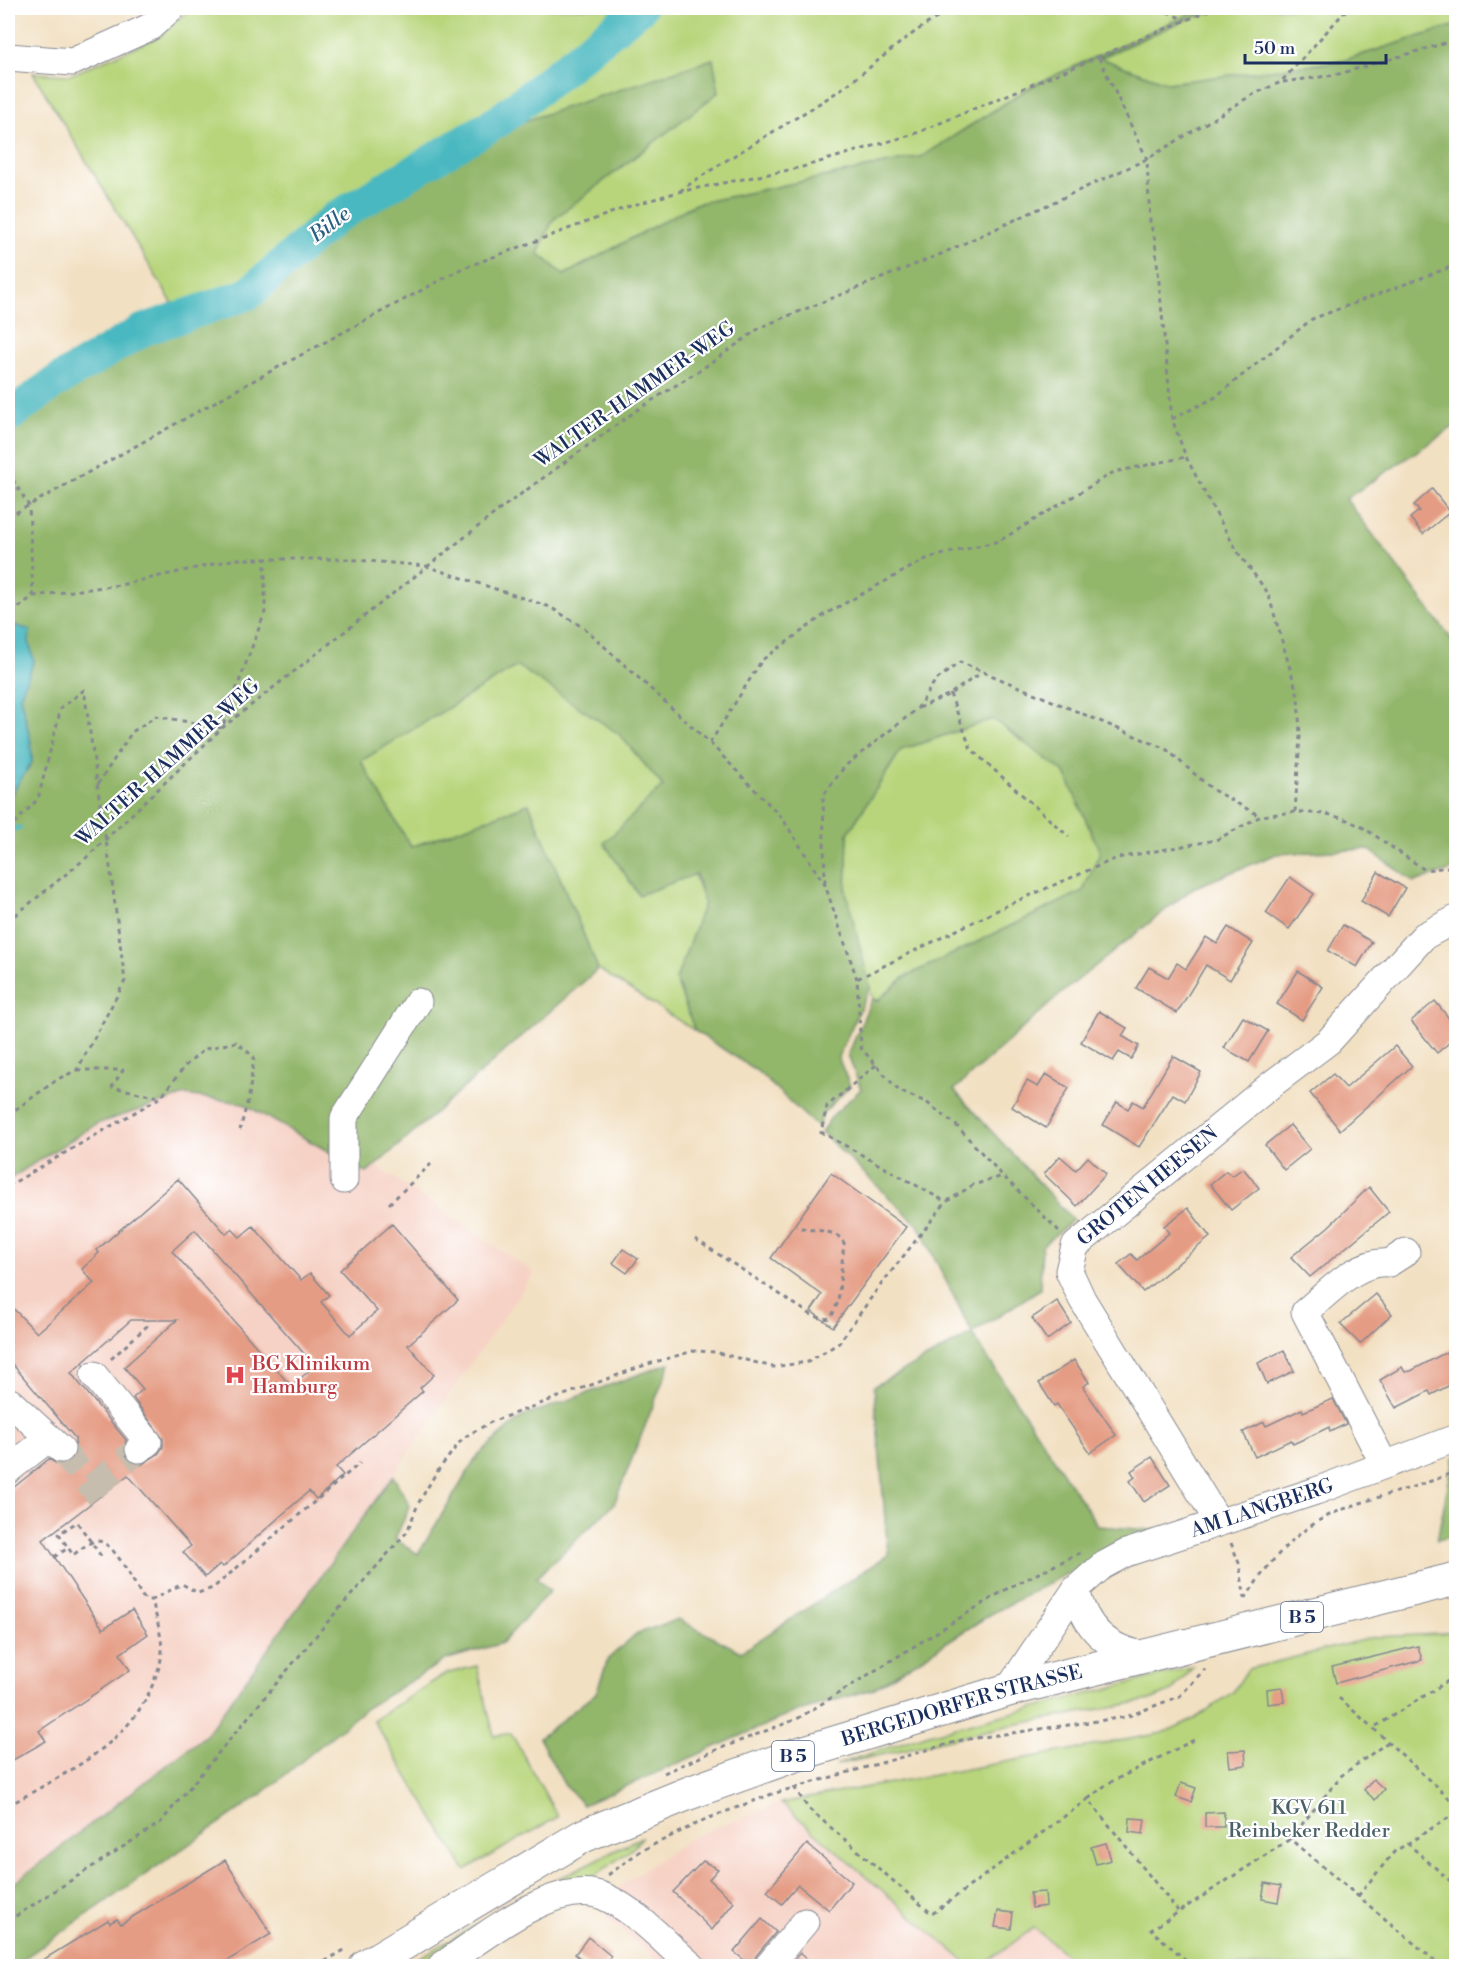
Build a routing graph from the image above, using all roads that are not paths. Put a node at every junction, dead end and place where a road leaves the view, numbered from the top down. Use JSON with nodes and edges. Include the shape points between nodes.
{"nodes":[{"id":1,"x":171,"y":8,"type":"edge"},
{"id":2,"x":8,"y":57,"type":"edge"},
{"id":3,"x":1456,"y":919,"type":"edge"},
{"id":4,"x":418,"y":1002,"type":"dead end"},
{"id":5,"x":344,"y":1180,"type":"dead end"},
{"id":6,"x":1406,"y":1252,"type":"dead end"},
{"id":7,"x":94,"y":1376,"type":"road end"},
{"id":8,"x":8,"y":1404,"type":"edge"},
{"id":9,"x":1456,"y":1438,"type":"edge"},
{"id":10,"x":139,"y":1449,"type":"dead end"},
{"id":11,"x":1384,"y":1464,"type":"junction"},
{"id":12,"x":8,"y":1470,"type":"edge"},
{"id":13,"x":1218,"y":1521,"type":"junction"},
{"id":14,"x":1456,"y":1579,"type":"edge"},
{"id":15,"x":1076,"y":1589,"type":"junction"},
{"id":16,"x":1147,"y":1655,"type":"junction"},
{"id":17,"x":1008,"y":1690,"type":"junction"},
{"id":18,"x":805,"y":1922,"type":"dead end"},
{"id":19,"x":357,"y":1957,"type":"edge"},
{"id":20,"x":441,"y":1966,"type":"edge"},
{"id":21,"x":692,"y":1966,"type":"edge"},
{"id":22,"x":768,"y":1966,"type":"edge"}],
"edges":[{"from":1,"to":2,"type":"street","via":[[150,27],[72,62]]},
{"from":3,"to":13,"type":"street","name":"GROTEN HEESEN","via":[[1424,936],[1329,1041],[1075,1246],[1069,1271],[1082,1299]]},
{"from":4,"to":5,"type":"street","via":[[344,1118]]},
{"from":6,"to":11,"type":"street","via":[[1389,1263],[1376,1261],[1351,1274],[1305,1311]]},
{"from":7,"to":10,"type":"street","via":[[148,1442]]},
{"from":8,"to":12,"type":"street","via":[[55,1444]]},
{"from":9,"to":11,"type":"street","name":"AM LANGBERG"},
{"from":11,"to":13,"type":"street","name":"AM LANGBERG","via":[[1316,1491]]},
{"from":13,"to":15,"type":"street","name":"AM LANGBERG","via":[[1126,1553],[1102,1566]]},
{"from":14,"to":16,"type":"main road","name":"BERGEDORFER STRASSE","number":"B 5"},
{"from":15,"to":16,"type":"street","via":[[1082,1612],[1095,1630],[1127,1652]]},
{"from":15,"to":17,"type":"street","name":"AM LANGBERG"},
{"from":16,"to":17,"type":"main road","name":"BERGEDORFER STRASSE","number":"B 5"},
{"from":17,"to":19,"type":"main road","name":"BERGEDORFER STRASSE","number":"B 5","via":[[795,1755],[583,1836]]},
{"from":18,"to":22,"type":"street"},
{"from":20,"to":21,"type":"street","via":[[538,1903],[566,1893],[604,1897],[623,1908]]}]}
